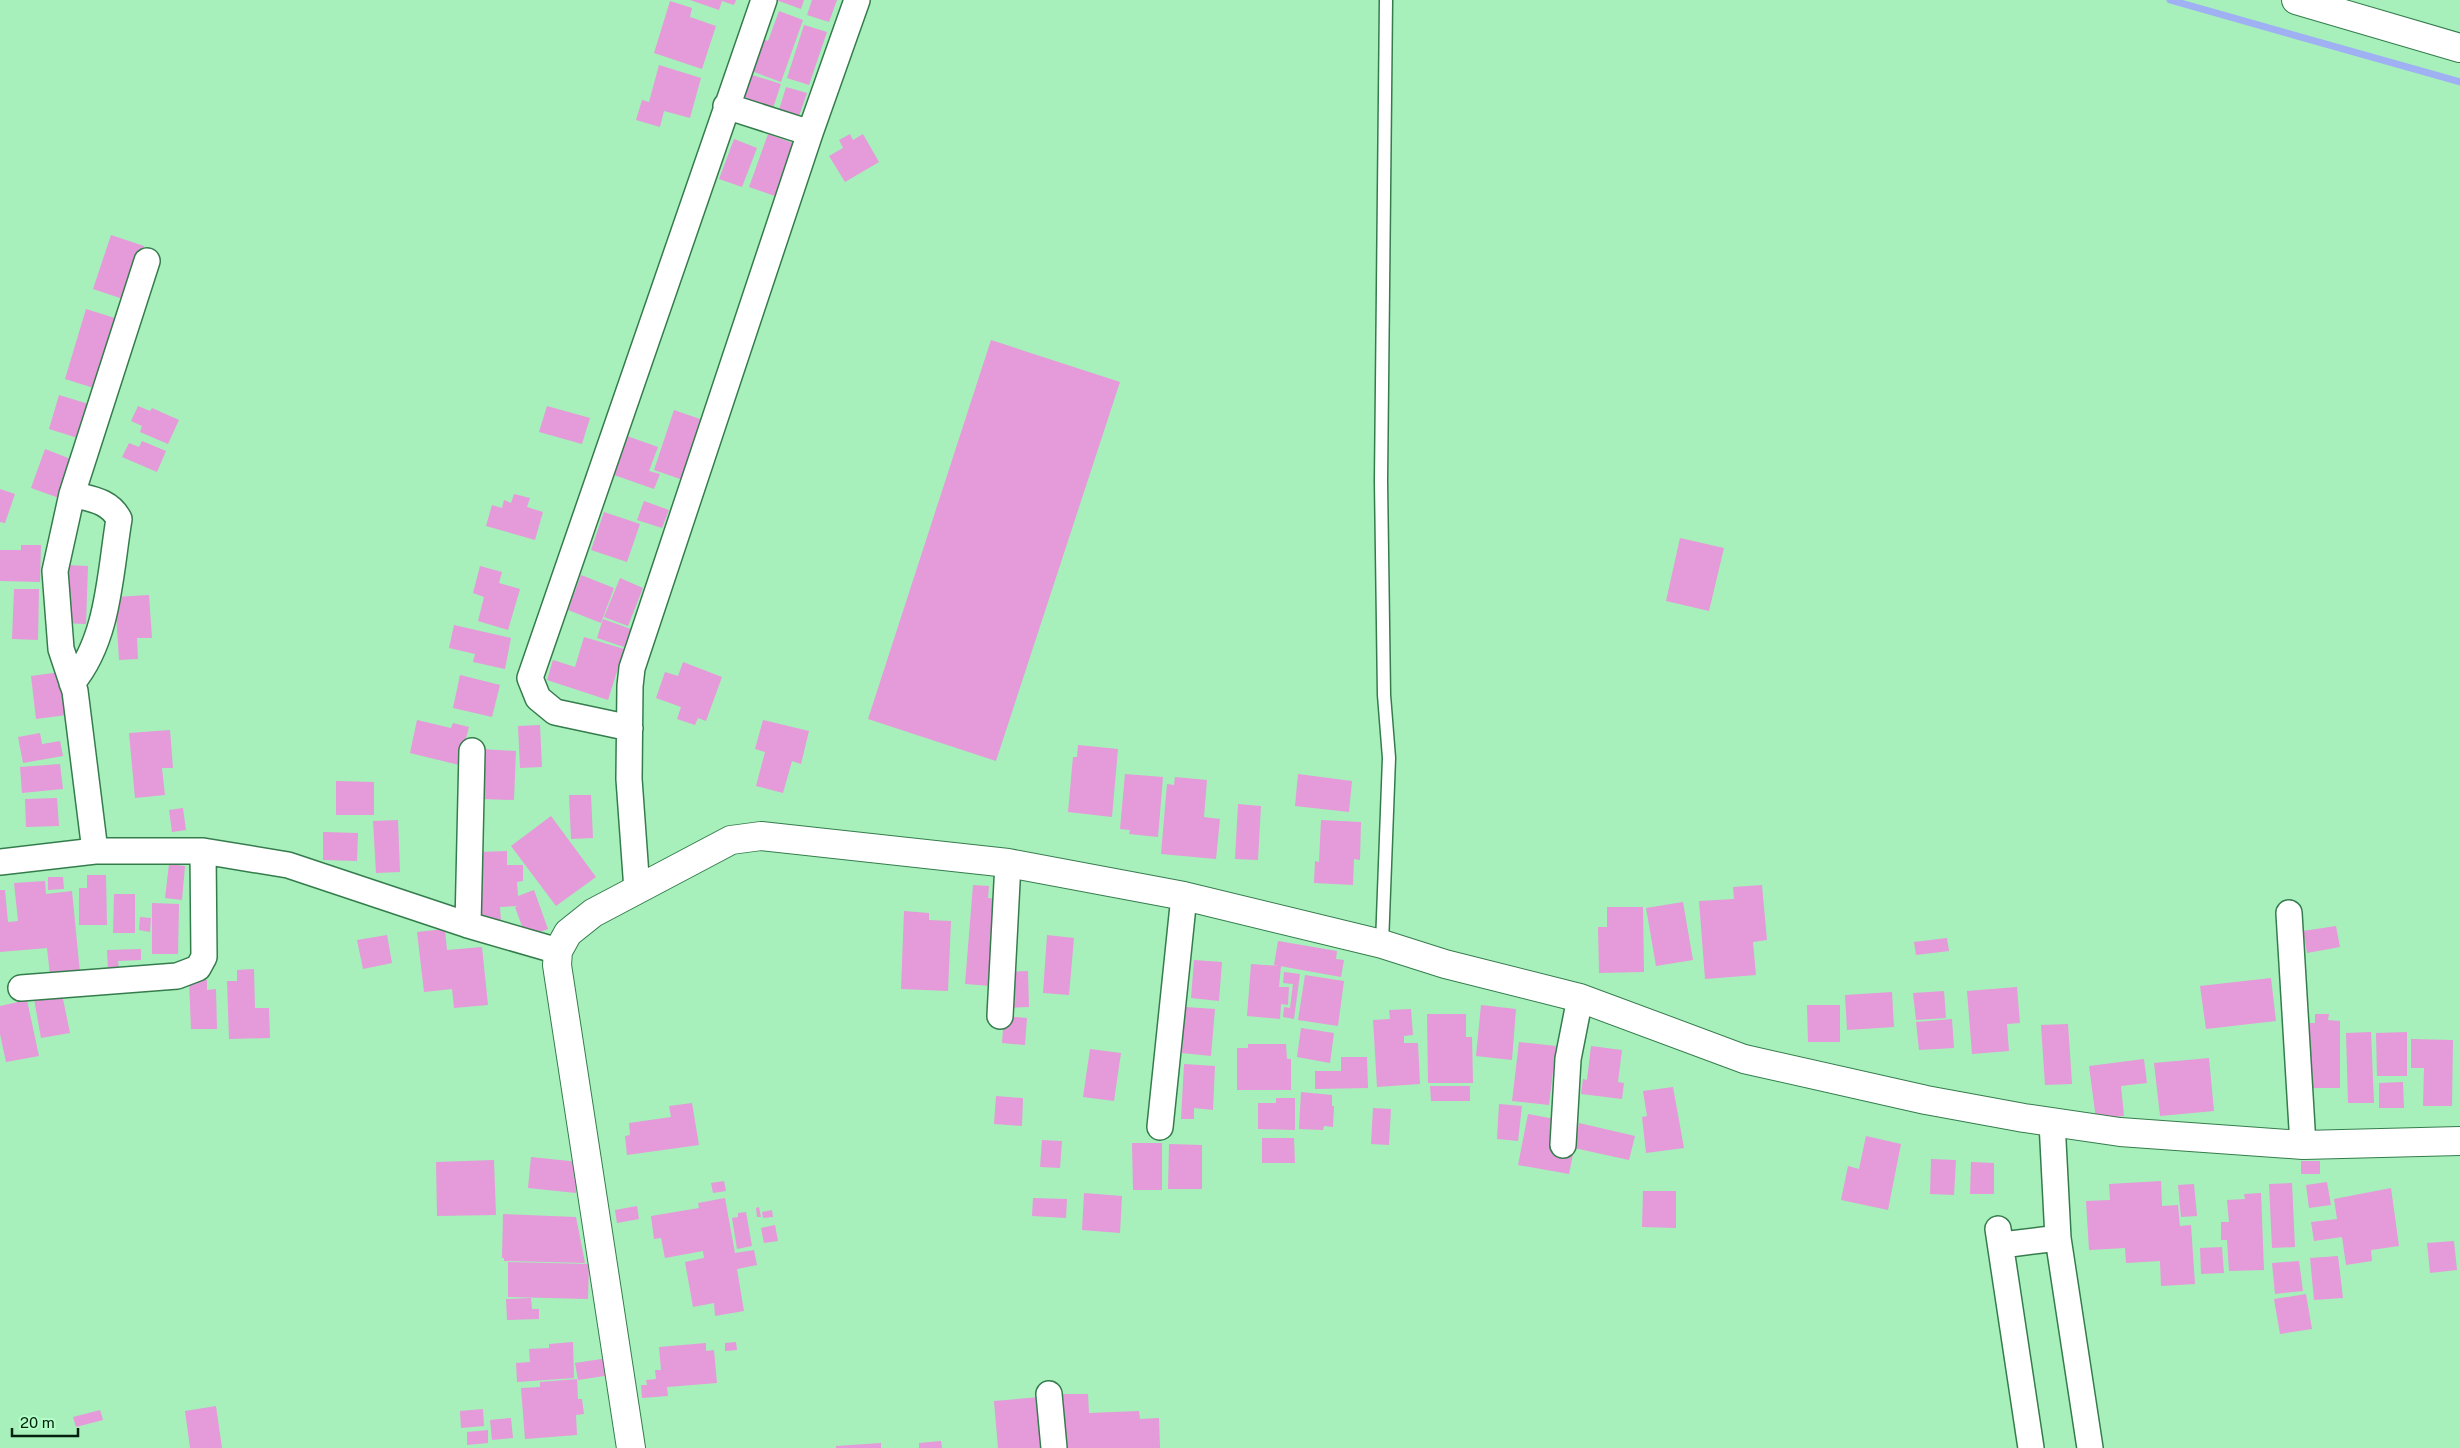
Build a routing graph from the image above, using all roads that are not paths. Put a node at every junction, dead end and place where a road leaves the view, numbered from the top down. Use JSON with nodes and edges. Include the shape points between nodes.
{"nodes":[{"id":1,"x":764,"y":0,"type":"edge"},
{"id":2,"x":857,"y":0,"type":"edge"},
{"id":3,"x":1386,"y":0,"type":"edge"},
{"id":4,"x":2296,"y":0,"type":"edge"},
{"id":5,"x":2460,"y":48,"type":"edge"},
{"id":6,"x":726,"y":106,"type":"junction"},
{"id":7,"x":810,"y":133,"type":"junction"},
{"id":8,"x":148,"y":261,"type":"dead end"},
{"id":9,"x":72,"y":494,"type":"junction"},
{"id":10,"x":72,"y":683,"type":"junction"},
{"id":11,"x":630,"y":728,"type":"junction"},
{"id":12,"x":472,"y":751,"type":"dead end"},
{"id":13,"x":95,"y":850,"type":"junction"},
{"id":14,"x":203,"y":851,"type":"junction"},
{"id":15,"x":0,"y":862,"type":"edge"},
{"id":16,"x":1008,"y":863,"type":"junction"},
{"id":17,"x":637,"y":890,"type":"junction"},
{"id":18,"x":1184,"y":896,"type":"junction"},
{"id":19,"x":2289,"y":913,"type":"dead end"},
{"id":20,"x":468,"y":925,"type":"junction"},
{"id":21,"x":1382,"y":944,"type":"junction"},
{"id":22,"x":558,"y":951,"type":"junction"},
{"id":23,"x":21,"y":988,"type":"dead end"},
{"id":24,"x":1580,"y":998,"type":"junction"},
{"id":25,"x":1000,"y":1016,"type":"dead end"},
{"id":26,"x":2052,"y":1122,"type":"junction"},
{"id":27,"x":1160,"y":1127,"type":"dead end"},
{"id":28,"x":2460,"y":1141,"type":"edge"},
{"id":29,"x":2304,"y":1144,"type":"junction"},
{"id":30,"x":1563,"y":1145,"type":"dead end"},
{"id":31,"x":2058,"y":1238,"type":"junction"},
{"id":32,"x":1049,"y":1394,"type":"dead end"},
{"id":33,"x":631,"y":1448,"type":"edge"},
{"id":34,"x":1054,"y":1448,"type":"edge"},
{"id":35,"x":2031,"y":1448,"type":"edge"},
{"id":36,"x":2090,"y":1448,"type":"edge"}],
"edges":[{"from":1,"to":6,"type":"street"},
{"from":2,"to":7,"type":"street"},
{"from":3,"to":21,"type":"lane","via":[[1382,491],[1384,695],[1389,758]]},
{"from":4,"to":5,"type":"street"},
{"from":6,"to":7,"type":"street"},
{"from":6,"to":11,"type":"street","via":[[530,678],[538,698],[556,712]]},
{"from":7,"to":11,"type":"street","via":[[632,668]]},
{"from":8,"to":9,"type":"street"},
{"from":9,"to":10,"type":"street","via":[[55,571],[61,649]]},
{"from":9,"to":10,"type":"street","via":[[106,503],[119,519],[97,637]]},
{"from":10,"to":13,"type":"street"},
{"from":11,"to":17,"type":"street","via":[[629,779]]},
{"from":12,"to":20,"type":"street"},
{"from":13,"to":14,"type":"street"},
{"from":13,"to":15,"type":"street"},
{"from":14,"to":20,"type":"street","via":[[288,865]]},
{"from":14,"to":23,"type":"street","via":[[204,957],[198,968],[177,976]]},
{"from":16,"to":17,"type":"street","via":[[761,836],[731,840]]},
{"from":16,"to":18,"type":"street"},
{"from":16,"to":25,"type":"street"},
{"from":17,"to":22,"type":"street","via":[[593,913],[568,934]]},
{"from":18,"to":21,"type":"street"},
{"from":18,"to":27,"type":"street"},
{"from":19,"to":29,"type":"street"},
{"from":20,"to":22,"type":"street"},
{"from":21,"to":24,"type":"street","via":[[1445,964]]},
{"from":22,"to":33,"type":"street","via":[[557,964]]},
{"from":24,"to":26,"type":"street","via":[[1744,1059],[1926,1100]]},
{"from":24,"to":30,"type":"street","via":[[1568,1059]]},
{"from":26,"to":29,"type":"street","via":[[2120,1132]]},
{"from":26,"to":31,"type":"street"},
{"from":28,"to":29,"type":"street"},
{"from":31,"to":35,"type":"street","via":[[2000,1237]]},
{"from":31,"to":36,"type":"street"},
{"from":32,"to":34,"type":"street"}]}
